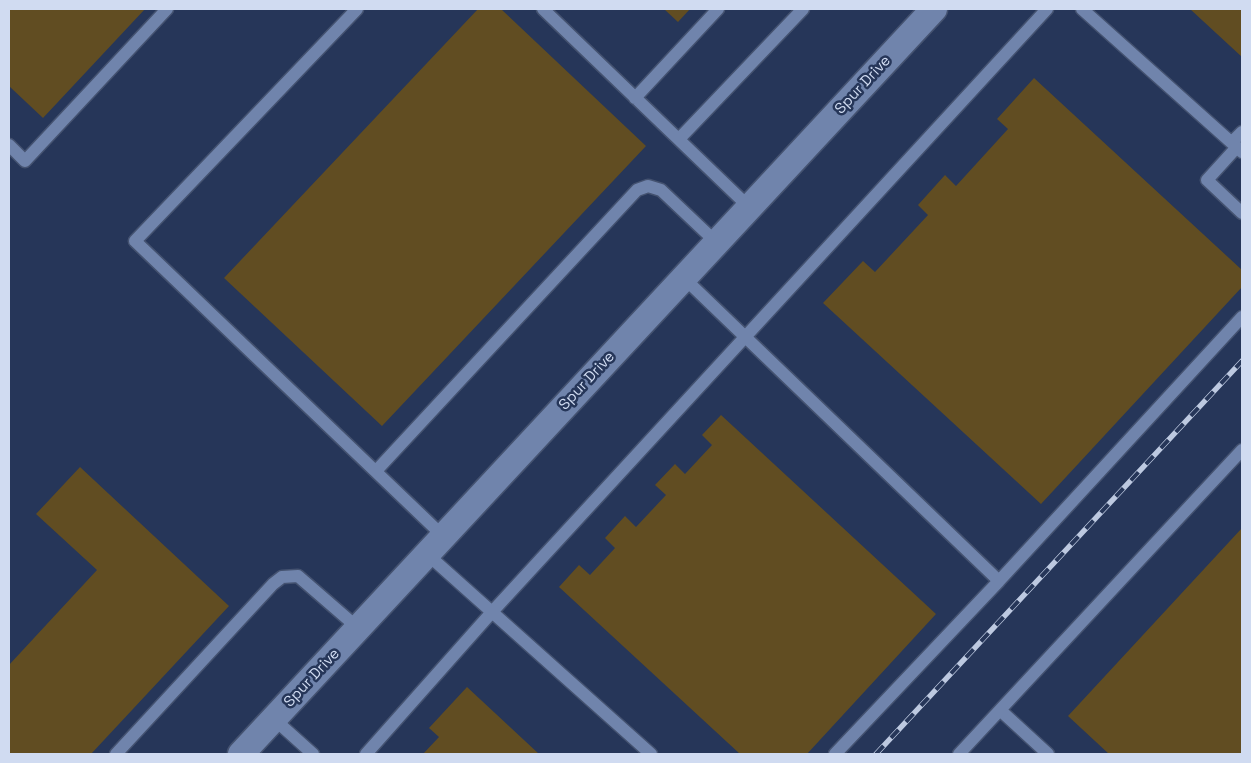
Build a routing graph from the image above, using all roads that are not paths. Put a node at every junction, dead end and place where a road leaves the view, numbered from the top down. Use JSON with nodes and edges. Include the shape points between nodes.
{"nodes":[{"id":1,"x":167,"y":9,"type":"edge"},
{"id":2,"x":357,"y":9,"type":"edge"},
{"id":3,"x":543,"y":9,"type":"edge"},
{"id":4,"x":718,"y":9,"type":"edge"},
{"id":5,"x":802,"y":9,"type":"edge"},
{"id":6,"x":934,"y":9,"type":"edge"},
{"id":7,"x":1047,"y":9,"type":"edge"},
{"id":8,"x":1082,"y":9,"type":"edge"},
{"id":9,"x":635,"y":98,"type":"junction"},
{"id":10,"x":1242,"y":132,"type":"edge"},
{"id":11,"x":679,"y":139,"type":"junction"},
{"id":12,"x":9,"y":145,"type":"edge"},
{"id":13,"x":1237,"y":147,"type":"edge"},
{"id":14,"x":750,"y":207,"type":"junction"},
{"id":15,"x":1242,"y":213,"type":"edge"},
{"id":16,"x":717,"y":243,"type":"junction"},
{"id":17,"x":684,"y":278,"type":"junction"},
{"id":18,"x":1242,"y":317,"type":"edge"},
{"id":19,"x":746,"y":338,"type":"junction"},
{"id":20,"x":1242,"y":450,"type":"edge"},
{"id":21,"x":376,"y":471,"type":"junction"},
{"id":22,"x":435,"y":545,"type":"junction"},
{"id":23,"x":998,"y":581,"type":"junction"},
{"id":24,"x":492,"y":612,"type":"junction"},
{"id":25,"x":358,"y":628,"type":"junction"},
{"id":26,"x":1000,"y":710,"type":"junction"},
{"id":27,"x":274,"y":719,"type":"junction"},
{"id":28,"x":116,"y":754,"type":"edge"},
{"id":29,"x":241,"y":754,"type":"edge"},
{"id":30,"x":313,"y":754,"type":"edge"},
{"id":31,"x":366,"y":754,"type":"edge"},
{"id":32,"x":651,"y":754,"type":"edge"},
{"id":33,"x":835,"y":754,"type":"edge"},
{"id":34,"x":959,"y":754,"type":"edge"},
{"id":35,"x":1048,"y":754,"type":"edge"}],
"edges":[{"from":1,"to":12,"type":"lane","via":[[25,161]]},
{"from":2,"to":21,"type":"lane","via":[[135,241]]},
{"from":3,"to":9,"type":"lane"},
{"from":4,"to":9,"type":"lane"},
{"from":5,"to":11,"type":"lane"},
{"from":6,"to":14,"type":"street","name":"Spur Drive"},
{"from":7,"to":19,"type":"lane"},
{"from":8,"to":13,"type":"lane"},
{"from":9,"to":11,"type":"lane"},
{"from":10,"to":13,"type":"lane"},
{"from":11,"to":14,"type":"lane"},
{"from":13,"to":15,"type":"lane","via":[[1207,180]]},
{"from":14,"to":16,"type":"street","name":"Spur Drive"},
{"from":16,"to":17,"type":"street","name":"Spur Drive"},
{"from":16,"to":21,"type":"lane","via":[[661,190],[648,186],[637,190]]},
{"from":17,"to":19,"type":"lane"},
{"from":17,"to":22,"type":"street","name":"Spur Drive"},
{"from":18,"to":23,"type":"lane"},
{"from":19,"to":23,"type":"lane"},
{"from":19,"to":24,"type":"lane"},
{"from":20,"to":26,"type":"lane"},
{"from":21,"to":22,"type":"lane"},
{"from":22,"to":24,"type":"lane"},
{"from":22,"to":25,"type":"street","name":"Spur Drive"},
{"from":23,"to":33,"type":"lane"},
{"from":24,"to":31,"type":"lane"},
{"from":24,"to":32,"type":"lane"},
{"from":25,"to":27,"type":"street","name":"Spur Drive"},
{"from":25,"to":28,"type":"lane","via":[[298,576],[282,577],[272,584]]},
{"from":26,"to":34,"type":"lane"},
{"from":26,"to":35,"type":"lane"},
{"from":27,"to":29,"type":"street","name":"Spur Drive"},
{"from":27,"to":30,"type":"lane"}]}
